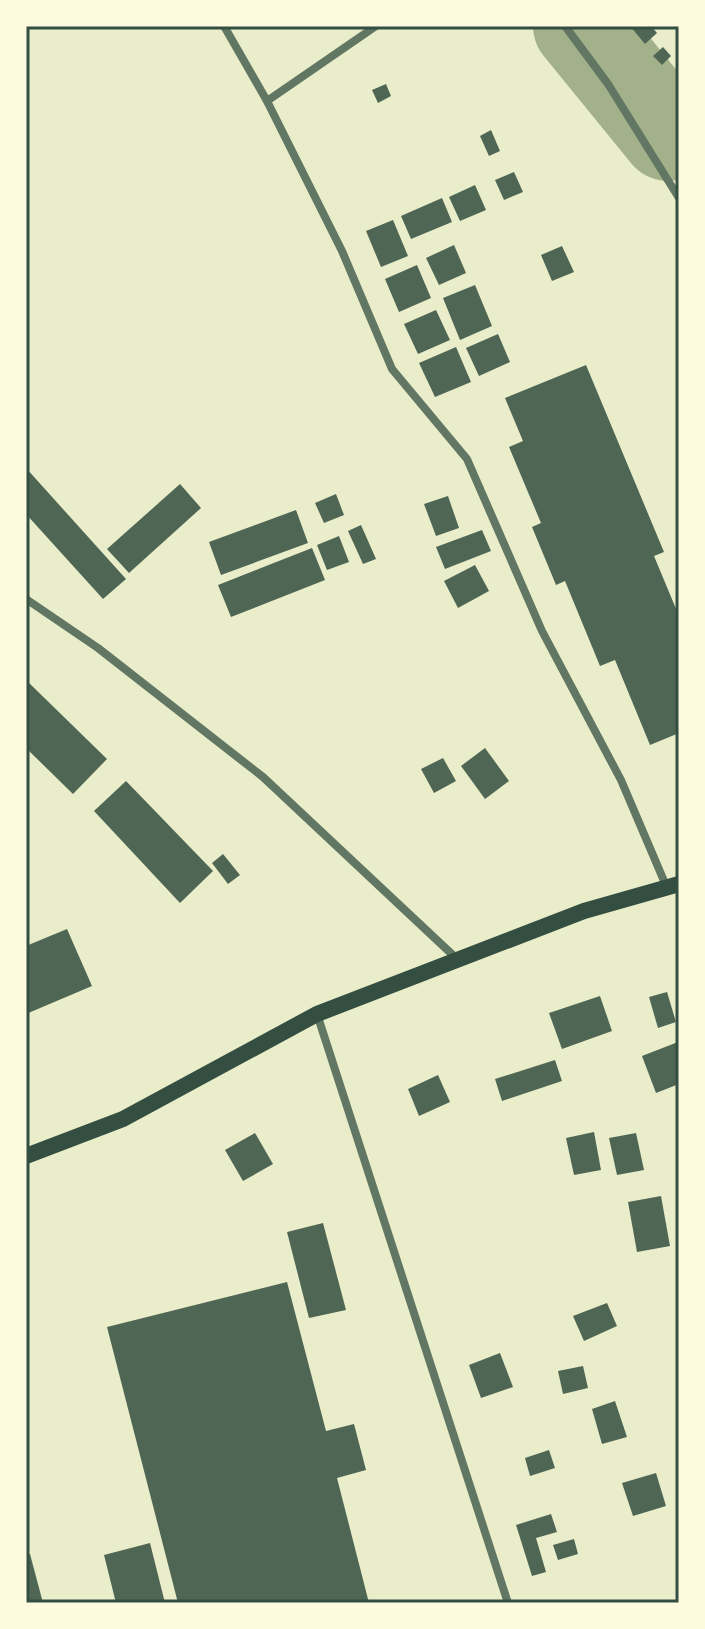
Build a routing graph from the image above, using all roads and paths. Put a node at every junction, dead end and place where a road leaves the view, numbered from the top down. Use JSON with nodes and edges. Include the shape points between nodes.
{"nodes":[{"id":1,"x":224,"y":26,"type":"edge"},
{"id":2,"x":376,"y":26,"type":"edge"},
{"id":3,"x":565,"y":26,"type":"edge"},
{"id":4,"x":267,"y":101,"type":"junction"},
{"id":5,"x":679,"y":198,"type":"edge"},
{"id":6,"x":26,"y":599,"type":"edge"},
{"id":7,"x":673,"y":886,"type":"edge"},
{"id":8,"x":456,"y":958,"type":"junction"},
{"id":9,"x":317,"y":1014,"type":"junction"},
{"id":10,"x":26,"y":1156,"type":"edge"},
{"id":11,"x":508,"y":1603,"type":"edge"}],
"edges":[{"from":1,"to":4,"type":"street"},
{"from":2,"to":4,"type":"street"},
{"from":3,"to":5,"type":"street"},
{"from":4,"to":7,"type":"street","via":[[342,251],[392,369],[467,459],[542,631]]},
{"from":6,"to":8,"type":"street","via":[[263,777]]},
{"from":7,"to":8,"type":"main road","via":[[584,911]]},
{"from":8,"to":9,"type":"main road"},
{"from":9,"to":10,"type":"main road","via":[[123,1119]]},
{"from":9,"to":11,"type":"street"}]}
